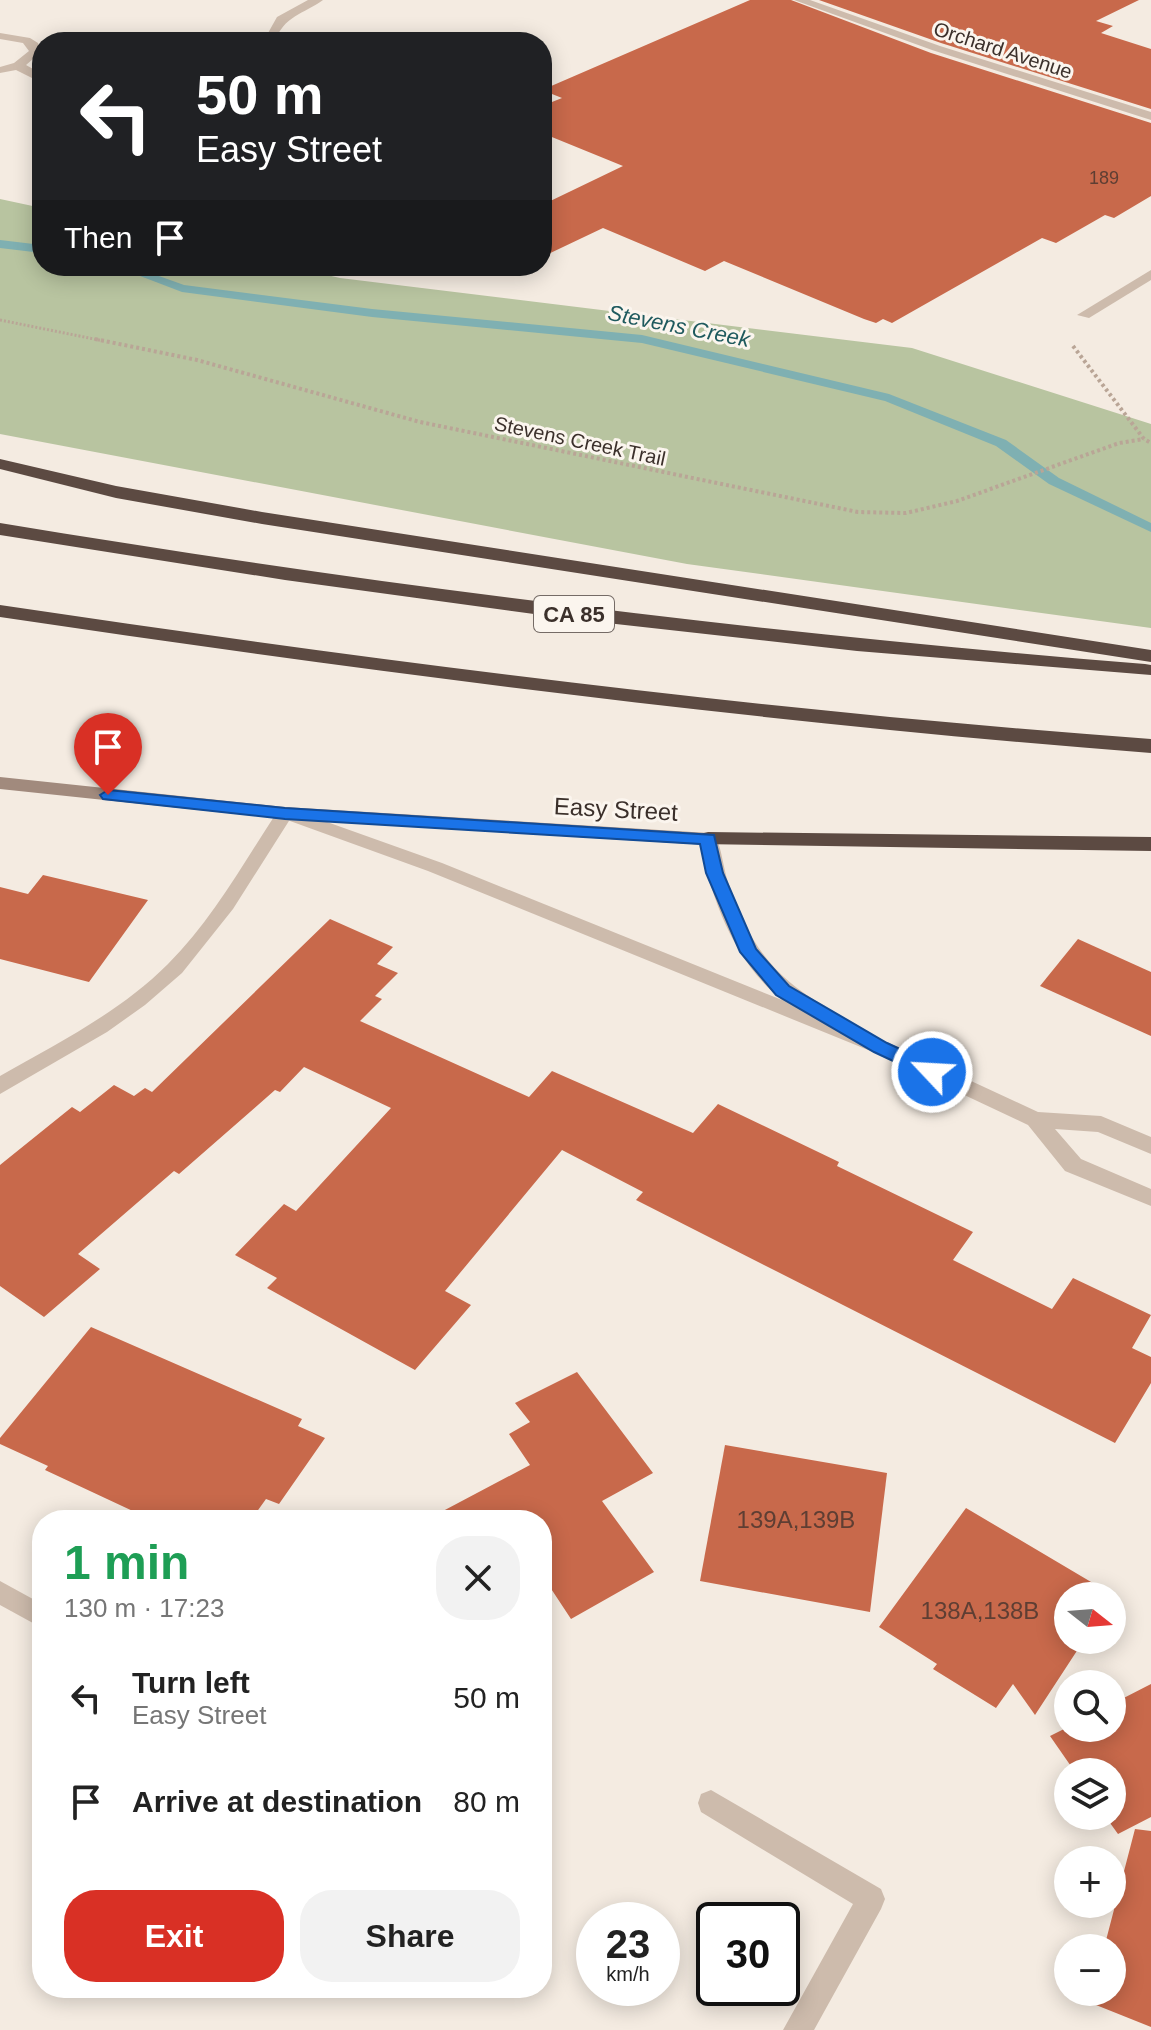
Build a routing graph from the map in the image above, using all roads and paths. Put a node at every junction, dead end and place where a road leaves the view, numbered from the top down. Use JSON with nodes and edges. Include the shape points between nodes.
{"nodes":[{"id":1,"x":318,"y":0,"type":"edge"},
{"id":2,"x":799,"y":0,"type":"edge"},
{"id":3,"x":272,"y":32,"type":"edge"},
{"id":4,"x":0,"y":36,"type":"edge"},
{"id":5,"x":32,"y":44,"type":"edge"},
{"id":6,"x":32,"y":56,"type":"edge"},
{"id":7,"x":18,"y":66,"type":"junction"},
{"id":8,"x":0,"y":70,"type":"edge"},
{"id":9,"x":32,"y":74,"type":"edge"},
{"id":10,"x":1151,"y":116,"type":"edge"},
{"id":11,"x":1151,"y":274,"type":"edge"},
{"id":12,"x":1084,"y":315,"type":"joint"},
{"id":13,"x":0,"y":320,"type":"edge"},
{"id":14,"x":1144,"y":439,"type":"junction"},
{"id":15,"x":1151,"y":443,"type":"edge"},
{"id":16,"x":0,"y":464,"type":"edge"},
{"id":17,"x":0,"y":529,"type":"edge"},
{"id":18,"x":0,"y":611,"type":"edge"},
{"id":19,"x":1151,"y":656,"type":"edge"},
{"id":20,"x":1151,"y":670,"type":"edge"},
{"id":21,"x":1151,"y":746,"type":"edge"},
{"id":22,"x":0,"y":783,"type":"edge"},
{"id":23,"x":285,"y":813,"type":"junction"},
{"id":24,"x":708,"y":839,"type":"junction"},
{"id":25,"x":1151,"y":844,"type":"edge"},
{"id":26,"x":880,"y":1047,"type":"junction"},
{"id":27,"x":0,"y":1086,"type":"edge"},
{"id":28,"x":1035,"y":1120,"type":"junction"},
{"id":29,"x":1151,"y":1146,"type":"edge"},
{"id":30,"x":1151,"y":1198,"type":"edge"},
{"id":31,"x":0,"y":1592,"type":"edge"},
{"id":32,"x":32,"y":1611,"type":"edge"},
{"id":33,"x":711,"y":1803,"type":"dead end"},
{"id":34,"x":798,"y":2030,"type":"edge"}],
"edges":[{"from":1,"to":3,"type":"street","via":[[281,19]]},
{"from":2,"to":10,"type":"street","name":"Orchard Avenue"},
{"from":4,"to":5,"type":"street"},
{"from":6,"to":7,"type":"street"},
{"from":7,"to":8,"type":"street"},
{"from":7,"to":9,"type":"street"},
{"from":11,"to":12,"type":"street"},
{"from":12,"to":14,"type":"path","via":[[1073,347]]},
{"from":13,"to":14,"type":"path","name":"Stevens Creek Trail","via":[[197,360],[420,422],[858,512],[906,513],[957,501],[1119,443]]},
{"from":14,"to":15,"type":"path"},
{"from":16,"to":19,"type":"highway","via":[[116,492],[262,518]]},
{"from":17,"to":20,"type":"highway","number":"CA 85","via":[[664,626]]},
{"from":18,"to":21,"type":"highway","via":[[293,656],[644,700],[967,734]]},
{"from":22,"to":23,"type":"street","name":"Easy Street"},
{"from":23,"to":24,"type":"street","name":"Easy Street"},
{"from":23,"to":26,"type":"street","name":"Easy Street","via":[[435,867]]},
{"from":23,"to":27,"type":"street","via":[[210,926],[157,985],[104,1024]]},
{"from":24,"to":25,"type":"highway"},
{"from":24,"to":26,"type":"street","name":"Easy Street","via":[[714,873],[749,952],[783,990]]},
{"from":26,"to":28,"type":"street","name":"Easy Street"},
{"from":28,"to":29,"type":"street","name":"Easy Street","via":[[1101,1124]]},
{"from":28,"to":30,"type":"street","name":"Easy Street","via":[[1073,1165]]},
{"from":31,"to":32,"type":"street"},
{"from":33,"to":34,"type":"street","via":[[871,1899]]}]}
